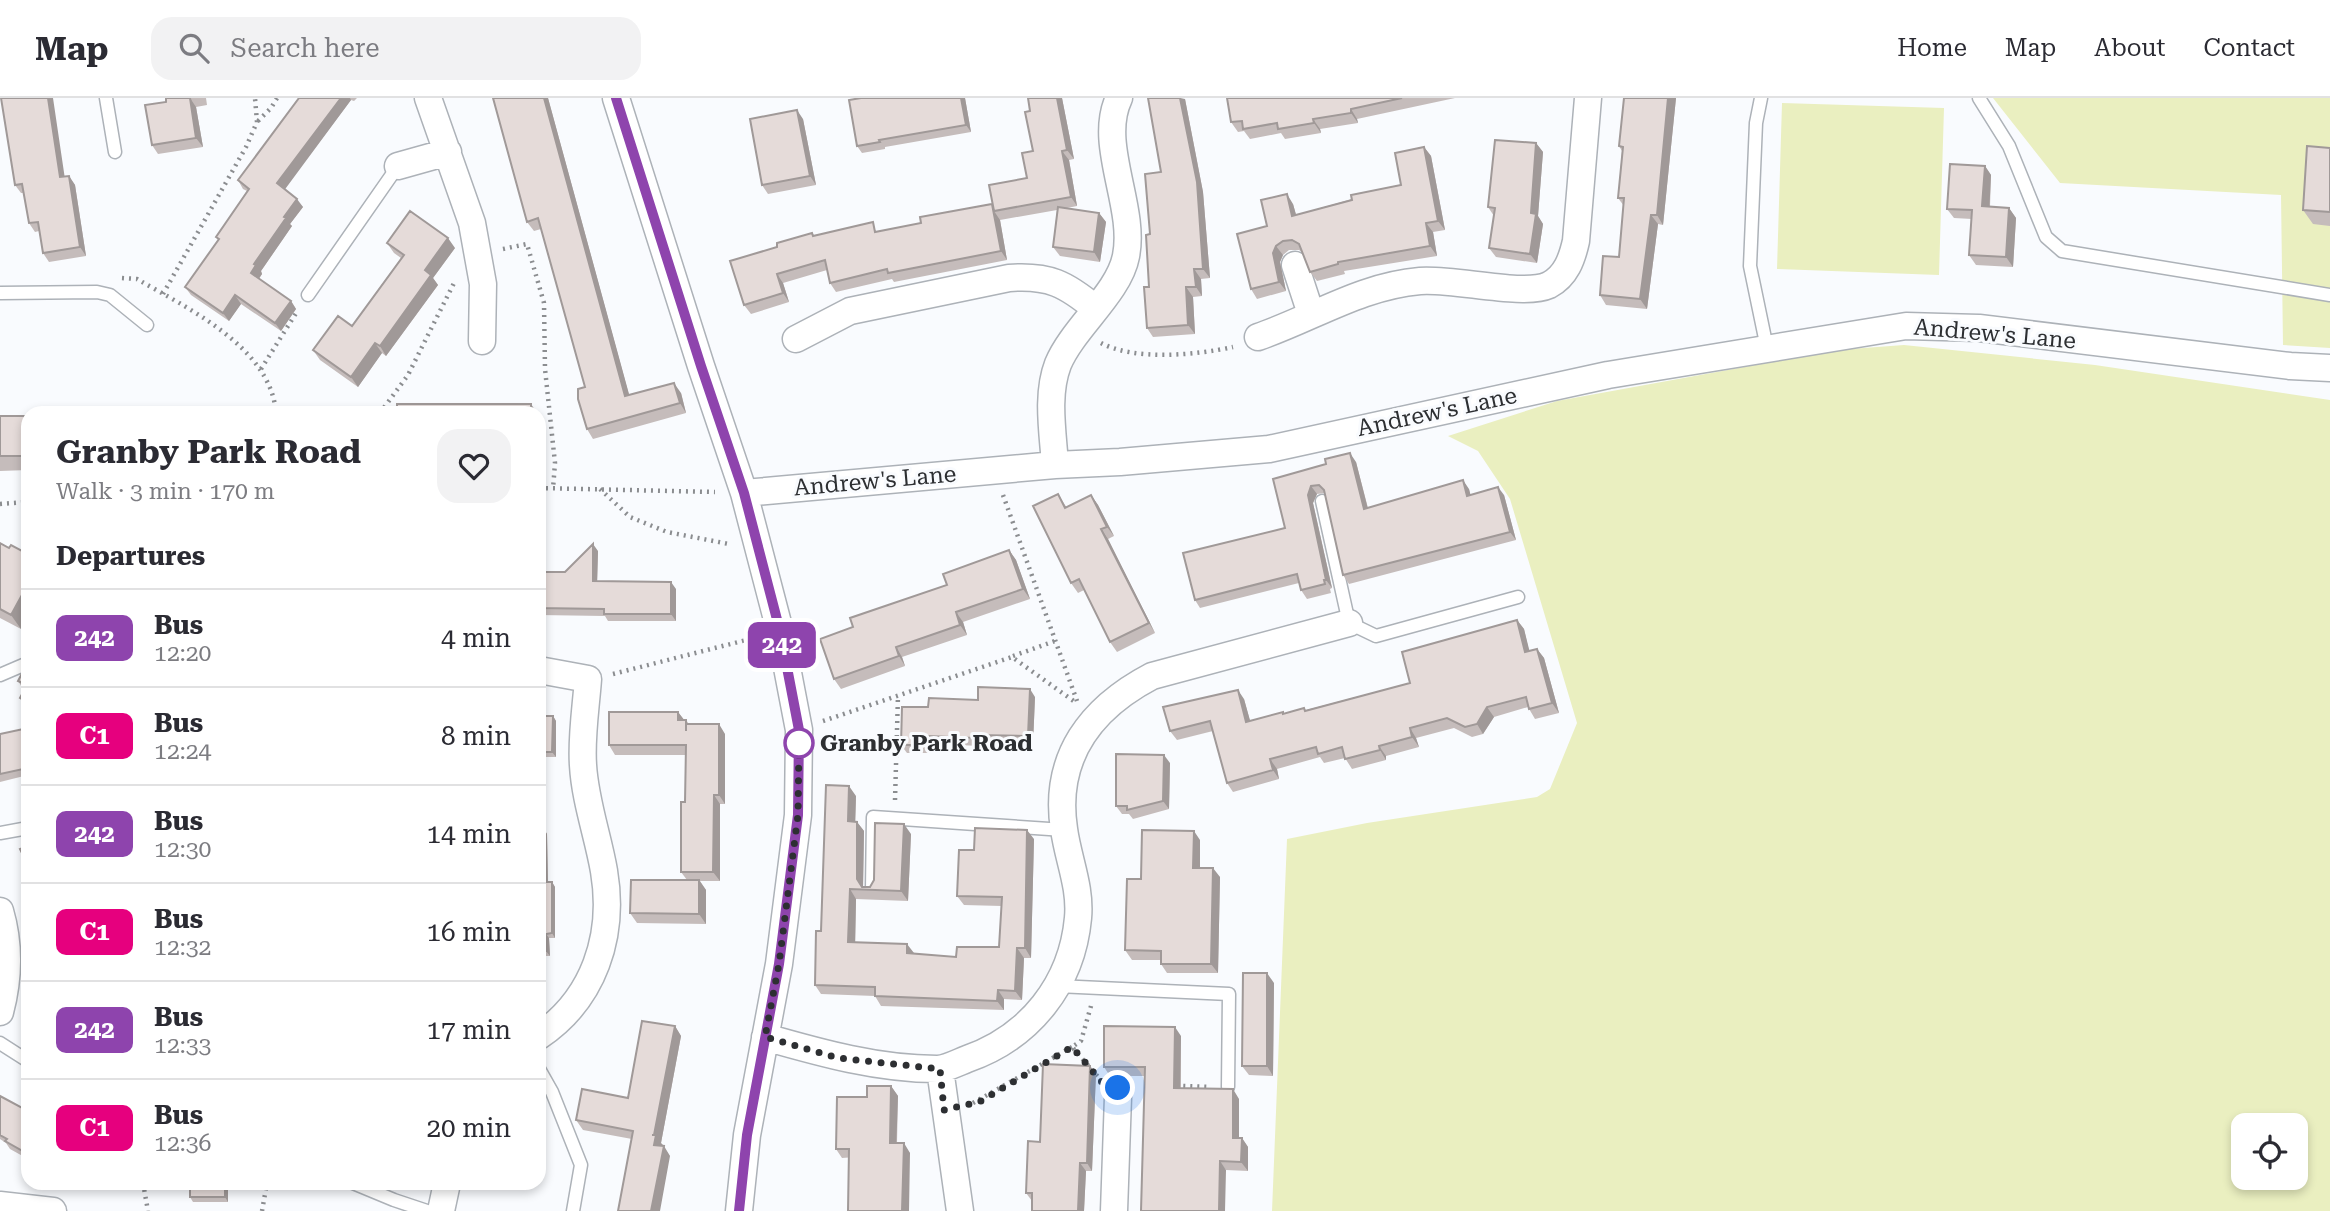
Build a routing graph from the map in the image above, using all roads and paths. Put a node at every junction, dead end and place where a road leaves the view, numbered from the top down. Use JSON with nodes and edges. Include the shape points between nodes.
{"nodes":[{"id":1,"x":106,"y":98,"type":"edge"},
{"id":2,"x":256,"y":98,"type":"edge"},
{"id":3,"x":277,"y":98,"type":"edge"},
{"id":4,"x":428,"y":98,"type":"edge"},
{"id":5,"x":616,"y":98,"type":"edge"},
{"id":6,"x":1119,"y":98,"type":"edge"},
{"id":7,"x":1588,"y":98,"type":"edge"},
{"id":8,"x":1761,"y":98,"type":"edge"},
{"id":9,"x":1979,"y":98,"type":"edge"},
{"id":10,"x":257,"y":122,"type":"junction"},
{"id":11,"x":115,"y":152,"type":"dead end"},
{"id":12,"x":448,"y":152,"type":"junction"},
{"id":13,"x":398,"y":166,"type":"joint"},
{"id":14,"x":478,"y":253,"type":"junction"},
{"id":15,"x":1295,"y":265,"type":"dead end"},
{"id":16,"x":0,"y":293,"type":"edge"},
{"id":17,"x":163,"y":294,"type":"dead end"},
{"id":18,"x":308,"y":295,"type":"joint"},
{"id":19,"x":2330,"y":295,"type":"edge"},
{"id":20,"x":1096,"y":309,"type":"junction"},
{"id":21,"x":1311,"y":314,"type":"junction"},
{"id":22,"x":147,"y":325,"type":"dead end"},
{"id":23,"x":1079,"y":330,"type":"junction"},
{"id":24,"x":1258,"y":337,"type":"joint"},
{"id":25,"x":796,"y":339,"type":"dead end"},
{"id":26,"x":482,"y":341,"type":"dead end"},
{"id":27,"x":1767,"y":348,"type":"junction"},
{"id":28,"x":2330,"y":368,"type":"edge"},
{"id":29,"x":261,"y":369,"type":"dead end"},
{"id":30,"x":385,"y":406,"type":"edge"},
{"id":31,"x":1055,"y":465,"type":"junction"},
{"id":32,"x":994,"y":470,"type":"junction"},
{"id":33,"x":546,"y":488,"type":"edge"},
{"id":34,"x":553,"y":488,"type":"junction"},
{"id":35,"x":600,"y":489,"type":"junction"},
{"id":36,"x":744,"y":493,"type":"junction"},
{"id":37,"x":1322,"y":501,"type":"edge"},
{"id":38,"x":21,"y":502,"type":"edge"},
{"id":39,"x":0,"y":504,"type":"edge"},
{"id":40,"x":734,"y":545,"type":"dead end"},
{"id":41,"x":1518,"y":597,"type":"dead end"},
{"id":42,"x":1349,"y":623,"type":"junction"},
{"id":43,"x":780,"y":631,"type":"junction"},
{"id":44,"x":1055,"y":641,"type":"junction"},
{"id":45,"x":1012,"y":657,"type":"junction"},
{"id":46,"x":21,"y":666,"type":"edge"},
{"id":47,"x":546,"y":671,"type":"edge"},
{"id":48,"x":0,"y":675,"type":"edge"},
{"id":49,"x":588,"y":679,"type":"junction"},
{"id":50,"x":898,"y":695,"type":"junction"},
{"id":51,"x":799,"y":730,"type":"junction"},
{"id":52,"x":895,"y":819,"type":"junction"},
{"id":53,"x":21,"y":830,"type":"edge"},
{"id":54,"x":1064,"y":830,"type":"junction"},
{"id":55,"x":0,"y":834,"type":"edge"},
{"id":56,"x":872,"y":889,"type":"edge"},
{"id":57,"x":0,"y":911,"type":"edge"},
{"id":58,"x":1057,"y":986,"type":"junction"},
{"id":59,"x":1095,"y":988,"type":"junction"},
{"id":60,"x":0,"y":1012,"type":"edge"},
{"id":61,"x":546,"y":1031,"type":"edge"},
{"id":62,"x":765,"y":1037,"type":"junction"},
{"id":63,"x":0,"y":1043,"type":"edge"},
{"id":64,"x":1072,"y":1047,"type":"junction"},
{"id":65,"x":21,"y":1056,"type":"edge"},
{"id":66,"x":940,"y":1069,"type":"junction"},
{"id":67,"x":546,"y":1081,"type":"edge"},
{"id":68,"x":1228,"y":1087,"type":"joint"},
{"id":69,"x":1175,"y":1090,"type":"edge"},
{"id":70,"x":1113,"y":1092,"type":"joint"},
{"id":71,"x":944,"y":1110,"type":"junction"},
{"id":72,"x":144,"y":1190,"type":"edge"},
{"id":73,"x":266,"y":1190,"type":"edge"},
{"id":74,"x":370,"y":1190,"type":"edge"},
{"id":75,"x":445,"y":1190,"type":"edge"},
{"id":76,"x":0,"y":1205,"type":"edge"},
{"id":77,"x":53,"y":1211,"type":"edge"},
{"id":78,"x":148,"y":1211,"type":"edge"},
{"id":79,"x":262,"y":1211,"type":"edge"},
{"id":80,"x":427,"y":1211,"type":"edge"},
{"id":81,"x":440,"y":1211,"type":"edge"},
{"id":82,"x":573,"y":1211,"type":"edge"},
{"id":83,"x":739,"y":1211,"type":"edge"},
{"id":84,"x":960,"y":1211,"type":"edge"},
{"id":85,"x":1114,"y":1211,"type":"edge"}],
"edges":[{"from":1,"to":11,"type":"lane"},
{"from":2,"to":10,"type":"path"},
{"from":3,"to":10,"type":"path"},
{"from":4,"to":12,"type":"street"},
{"from":5,"to":36,"type":"street"},
{"from":6,"to":20,"type":"street","via":[[1112,122],[1128,220],[1126,258]]},
{"from":7,"to":21,"type":"street","via":[[1576,241],[1572,259],[1551,284],[1523,289],[1421,281],[1366,292]]},
{"from":8,"to":27,"type":"lane","via":[[1750,266]]},
{"from":9,"to":19,"type":"lane","via":[[2009,146],[2046,237],[2062,251]]},
{"from":10,"to":17,"type":"path"},
{"from":12,"to":13,"type":"street"},
{"from":12,"to":14,"type":"street"},
{"from":13,"to":18,"type":"lane"},
{"from":14,"to":26,"type":"street","via":[[484,305]]},
{"from":14,"to":30,"type":"path","via":[[463,267],[408,374]]},
{"from":14,"to":34,"type":"path","via":[[527,244],[544,303]]},
{"from":15,"to":21,"type":"street"},
{"from":16,"to":22,"type":"lane","via":[[97,292],[110,295]]},
{"from":18,"to":29,"type":"path"},
{"from":20,"to":23,"type":"street"},
{"from":20,"to":25,"type":"street","via":[[1057,282],[1009,278],[850,311]]},
{"from":21,"to":24,"type":"street"},
{"from":23,"to":24,"type":"path","via":[[1105,345],[1153,355],[1220,350]]},
{"from":23,"to":31,"type":"street","via":[[1059,364],[1053,386]]},
{"from":27,"to":28,"type":"street","name":"Andrew's Lane","via":[[1906,326],[1979,328]]},
{"from":27,"to":31,"type":"street","name":"Andrew's Lane","via":[[1608,374],[1269,449]]},
{"from":31,"to":32,"type":"street","name":"Andrew's Lane"},
{"from":32,"to":36,"type":"street","name":"Andrew's Lane"},
{"from":32,"to":44,"type":"path"},
{"from":33,"to":34,"type":"path"},
{"from":34,"to":35,"type":"path"},
{"from":35,"to":36,"type":"path"},
{"from":35,"to":40,"type":"path","via":[[630,517],[667,532]]},
{"from":36,"to":43,"type":"street"},
{"from":37,"to":42,"type":"lane"},
{"from":38,"to":39,"type":"path"},
{"from":41,"to":42,"type":"lane","via":[[1376,636]]},
{"from":42,"to":54,"type":"street","via":[[1162,673],[1130,688],[1086,728],[1069,760],[1061,795]]},
{"from":43,"to":49,"type":"path"},
{"from":43,"to":51,"type":"street"},
{"from":44,"to":45,"type":"path"},
{"from":44,"to":45,"type":"path","via":[[1078,704]]},
{"from":45,"to":50,"type":"path"},
{"from":46,"to":48,"type":"lane"},
{"from":47,"to":49,"type":"street"},
{"from":49,"to":61,"type":"street","via":[[583,765],[604,871],[605,938],[578,1001]]},
{"from":50,"to":51,"type":"path"},
{"from":50,"to":52,"type":"path"},
{"from":51,"to":62,"type":"street","via":[[798,815]]},
{"from":52,"to":54,"type":"lane"},
{"from":52,"to":56,"type":"lane","via":[[873,817]]},
{"from":53,"to":55,"type":"lane"},
{"from":54,"to":58,"type":"street","via":[[1077,882],[1078,915],[1073,953]]},
{"from":57,"to":60,"type":"street","via":[[8,943]]},
{"from":58,"to":59,"type":"lane"},
{"from":58,"to":66,"type":"street","via":[[1019,1031],[987,1052]]},
{"from":59,"to":64,"type":"path","via":[[1081,1041]]},
{"from":59,"to":68,"type":"lane","via":[[1229,994]]},
{"from":62,"to":66,"type":"street","via":[[838,1058]]},
{"from":62,"to":83,"type":"street"},
{"from":63,"to":65,"type":"lane"},
{"from":64,"to":70,"type":"path"},
{"from":64,"to":71,"type":"path","via":[[979,1102]]},
{"from":66,"to":71,"type":"street"},
{"from":67,"to":82,"type":"lane","via":[[581,1165]]},
{"from":68,"to":69,"type":"path","via":[[1183,1086]]},
{"from":70,"to":85,"type":"street"},
{"from":71,"to":84,"type":"street"},
{"from":72,"to":78,"type":"path"},
{"from":73,"to":79,"type":"path"},
{"from":74,"to":80,"type":"lane"},
{"from":75,"to":81,"type":"street"},
{"from":76,"to":77,"type":"street"}]}
